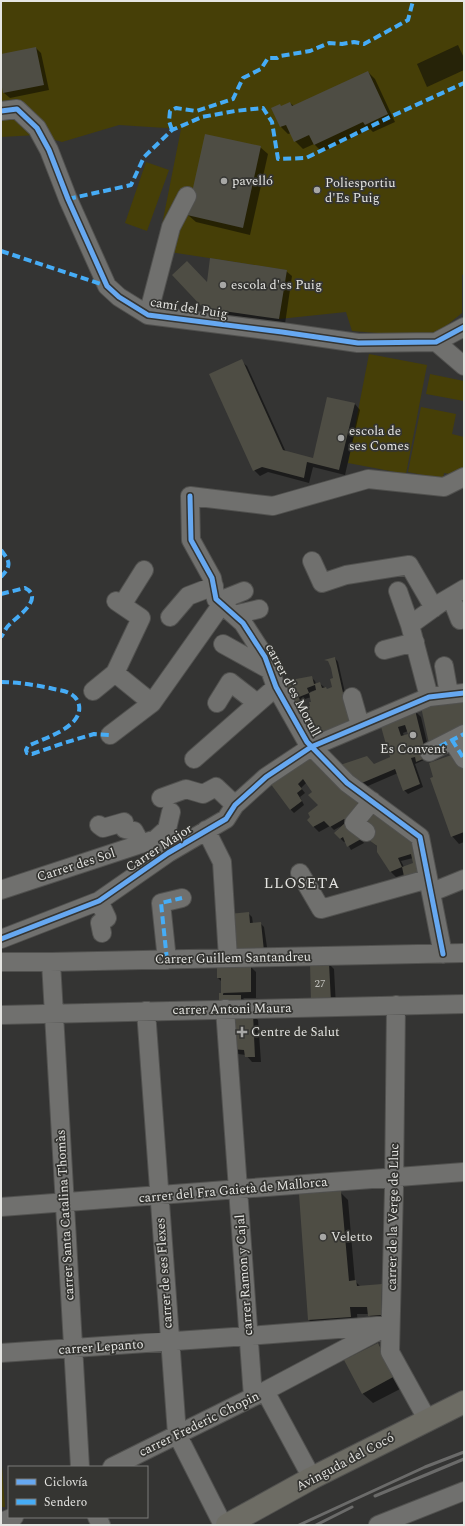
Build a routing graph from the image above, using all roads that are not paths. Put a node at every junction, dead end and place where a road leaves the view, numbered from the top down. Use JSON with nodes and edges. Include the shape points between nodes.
{"nodes":[{"id":1,"x":1,"y":111,"type":"edge"},
{"id":2,"x":187,"y":196,"type":"dead end"},
{"id":3,"x":148,"y":315,"type":"junction"},
{"id":4,"x":464,"y":327,"type":"edge"},
{"id":5,"x":436,"y":342,"type":"junction"},
{"id":6,"x":464,"y":366,"type":"edge"},
{"id":7,"x":464,"y":477,"type":"edge"},
{"id":8,"x":312,"y":561,"type":"dead end"},
{"id":9,"x":144,"y":570,"type":"dead end"},
{"id":10,"x":244,"y":591,"type":"dead end"},
{"id":11,"x":398,"y":591,"type":"dead end"},
{"id":12,"x":457,"y":593,"type":"edge"},
{"id":13,"x":222,"y":602,"type":"junction"},
{"id":14,"x":434,"y":608,"type":"junction"},
{"id":15,"x":259,"y":609,"type":"dead end"},
{"id":16,"x":170,"y":617,"type":"dead end"},
{"id":17,"x":460,"y":620,"type":"dead end"},
{"id":18,"x":412,"y":634,"type":"junction"},
{"id":19,"x":223,"y":644,"type":"dead end"},
{"id":20,"x":384,"y":650,"type":"dead end"},
{"id":21,"x":444,"y":666,"type":"dead end"},
{"id":22,"x":270,"y":670,"type":"junction"},
{"id":23,"x":115,"y":673,"type":"junction"},
{"id":24,"x":276,"y":687,"type":"junction"},
{"id":25,"x":93,"y":691,"type":"dead end"},
{"id":26,"x":457,"y":694,"type":"edge"},
{"id":27,"x":352,"y":697,"type":"dead end"},
{"id":28,"x":429,"y":697,"type":"junction"},
{"id":29,"x":152,"y":703,"type":"junction"},
{"id":30,"x":217,"y":703,"type":"dead end"},
{"id":31,"x":257,"y":703,"type":"junction"},
{"id":32,"x":360,"y":725,"type":"junction"},
{"id":33,"x":110,"y":735,"type":"dead end"},
{"id":34,"x":458,"y":737,"type":"edge"},
{"id":35,"x":311,"y":747,"type":"junction"},
{"id":36,"x":429,"y":752,"type":"dead end"},
{"id":37,"x":194,"y":759,"type":"dead end"},
{"id":38,"x":464,"y":759,"type":"edge"},
{"id":39,"x":372,"y":802,"type":"junction"},
{"id":40,"x":235,"y":805,"type":"junction"},
{"id":41,"x":99,"y":824,"type":"dead end"},
{"id":42,"x":206,"y":830,"type":"junction"},
{"id":43,"x":366,"y":832,"type":"dead end"},
{"id":44,"x":149,"y":841,"type":"junction"},
{"id":45,"x":168,"y":853,"type":"junction"},
{"id":46,"x":300,"y":873,"type":"dead end"},
{"id":47,"x":464,"y":879,"type":"edge"},
{"id":48,"x":430,"y":886,"type":"junction"},
{"id":49,"x":1,"y":890,"type":"edge"},
{"id":50,"x":182,"y":898,"type":"dead end"},
{"id":51,"x":99,"y":901,"type":"junction"},
{"id":52,"x":102,"y":933,"type":"dead end"},
{"id":53,"x":1,"y":939,"type":"edge"},
{"id":54,"x":464,"y":953,"type":"edge"},
{"id":55,"x":443,"y":954,"type":"junction"},
{"id":56,"x":228,"y":958,"type":"junction"},
{"id":57,"x":167,"y":960,"type":"junction"},
{"id":58,"x":1,"y":962,"type":"edge"},
{"id":59,"x":51,"y":962,"type":"junction"},
{"id":60,"x":464,"y":1004,"type":"edge"},
{"id":61,"x":396,"y":1005,"type":"junction"},
{"id":62,"x":225,"y":1009,"type":"junction"},
{"id":63,"x":146,"y":1011,"type":"junction"},
{"id":64,"x":54,"y":1013,"type":"junction"},
{"id":65,"x":1,"y":1015,"type":"edge"},
{"id":66,"x":464,"y":1172,"type":"edge"},
{"id":67,"x":394,"y":1177,"type":"junction"},
{"id":68,"x":238,"y":1189,"type":"junction"},
{"id":69,"x":159,"y":1196,"type":"junction"},
{"id":70,"x":65,"y":1203,"type":"junction"},
{"id":71,"x":1,"y":1207,"type":"edge"},
{"id":72,"x":390,"y":1325,"type":"junction"},
{"id":73,"x":248,"y":1336,"type":"junction"},
{"id":74,"x":169,"y":1342,"type":"junction"},
{"id":75,"x":73,"y":1349,"type":"junction"},
{"id":76,"x":1,"y":1353,"type":"edge"},
{"id":77,"x":259,"y":1394,"type":"junction"},
{"id":78,"x":464,"y":1402,"type":"edge"},
{"id":79,"x":427,"y":1419,"type":"junction"},
{"id":80,"x":177,"y":1434,"type":"junction"},
{"id":81,"x":80,"y":1466,"type":"edge"},
{"id":82,"x":114,"y":1466,"type":"edge"},
{"id":83,"x":312,"y":1478,"type":"junction"},
{"id":84,"x":464,"y":1491,"type":"edge"},
{"id":85,"x":11,"y":1518,"type":"edge"},
{"id":86,"x":1,"y":1522,"type":"edge"},
{"id":87,"x":381,"y":1524,"type":"edge"},
{"id":88,"x":223,"y":1525,"type":"edge"},
{"id":89,"x":227,"y":1525,"type":"edge"}],
"edges":[{"from":1,"to":3,"type":"street","name":"camí del Puig","via":[[17,109],[36,128],[49,150],[107,286],[119,297]]},
{"from":2,"to":3,"type":"street","via":[[171,227]]},
{"from":3,"to":5,"type":"street","name":"camí del Puig","via":[[358,343]]},
{"from":4,"to":5,"type":"street","name":"camí del Puig"},
{"from":5,"to":6,"type":"street"},
{"from":7,"to":13,"type":"street","name":"carrer d'es Morull","via":[[444,487],[368,479],[273,506],[190,496],[191,540]]},
{"from":8,"to":14,"type":"street","via":[[322,583],[346,575],[409,565]]},
{"from":9,"to":23,"type":"street","via":[[119,603],[141,618]]},
{"from":10,"to":13,"type":"street"},
{"from":11,"to":18,"type":"street"},
{"from":12,"to":14,"type":"street"},
{"from":12,"to":17,"type":"street"},
{"from":13,"to":15,"type":"street"},
{"from":13,"to":16,"type":"street","via":[[188,596]]},
{"from":13,"to":22,"type":"street","name":"carrer d'es Morull","via":[[243,624],[265,657]]},
{"from":13,"to":29,"type":"street"},
{"from":14,"to":18,"type":"street"},
{"from":18,"to":20,"type":"street"},
{"from":18,"to":28,"type":"street"},
{"from":19,"to":22,"type":"street"},
{"from":21,"to":26,"type":"street"},
{"from":22,"to":24,"type":"street","name":"carrer d'es Morull"},
{"from":23,"to":25,"type":"street"},
{"from":23,"to":29,"type":"street"},
{"from":24,"to":31,"type":"street"},
{"from":24,"to":35,"type":"street","name":"carrer d'es Morull"},
{"from":26,"to":28,"type":"street","name":"Carrer Major"},
{"from":27,"to":32,"type":"street"},
{"from":28,"to":32,"type":"street","name":"Carrer Major"},
{"from":29,"to":33,"type":"street"},
{"from":30,"to":31,"type":"street","via":[[230,682]]},
{"from":31,"to":37,"type":"street"},
{"from":32,"to":35,"type":"street","name":"Carrer Major"},
{"from":34,"to":36,"type":"street"},
{"from":34,"to":38,"type":"street"},
{"from":35,"to":39,"type":"street","name":"carrer d'es Morull","via":[[346,783]]},
{"from":35,"to":40,"type":"street","name":"Carrer Major","via":[[266,777]]},
{"from":39,"to":43,"type":"street","via":[[354,823]]},
{"from":39,"to":48,"type":"street","name":"carrer d'es Morull","via":[[420,837]]},
{"from":40,"to":42,"type":"street","name":"Carrer Major","via":[[226,819]]},
{"from":40,"to":44,"type":"street","via":[[216,786],[204,794],[186,789],[166,805],[167,829]]},
{"from":41,"to":44,"type":"street","via":[[102,828],[124,822],[125,829],[134,831]]},
{"from":42,"to":45,"type":"street","name":"Carrer Major"},
{"from":42,"to":56,"type":"street","via":[[222,862]]},
{"from":44,"to":45,"type":"street"},
{"from":44,"to":49,"type":"street","name":"Carrer des Sol"},
{"from":45,"to":51,"type":"street","name":"Carrer Major"},
{"from":46,"to":48,"type":"street","via":[[322,909]]},
{"from":47,"to":48,"type":"street"},
{"from":48,"to":55,"type":"street","name":"carrer d'es Morull"},
{"from":50,"to":57,"type":"street","via":[[161,904]]},
{"from":51,"to":52,"type":"street","via":[[107,918],[100,923]]},
{"from":51,"to":53,"type":"street","name":"Carrer Major"},
{"from":54,"to":55,"type":"street","name":"Carrer Guillem Santandreu"},
{"from":55,"to":56,"type":"street","name":"Carrer Guillem Santandreu"},
{"from":56,"to":57,"type":"street","name":"Carrer Guillem Santandreu"},
{"from":57,"to":59,"type":"street","name":"Carrer Guillem Santandreu"},
{"from":58,"to":59,"type":"street","name":"Carrer Guillem Santandreu"},
{"from":59,"to":64,"type":"street","name":"carrer Santa Catalina Thomàs"},
{"from":60,"to":61,"type":"street","name":"carrer Antoni Maura"},
{"from":61,"to":62,"type":"street","name":"carrer Antoni Maura"},
{"from":61,"to":67,"type":"street","name":"carrer de la Verge de Lluc"},
{"from":62,"to":63,"type":"street","name":"carrer Antoni Maura"},
{"from":62,"to":68,"type":"street","name":"carrer Ramon y Cajal"},
{"from":63,"to":64,"type":"street","name":"carrer Antoni Maura"},
{"from":63,"to":69,"type":"street","name":"carrer de ses Flexes"},
{"from":64,"to":65,"type":"street","name":"carrer Antoni Maura"},
{"from":64,"to":70,"type":"street","name":"carrer Santa Catalina Thomàs"},
{"from":66,"to":67,"type":"street","name":"carrer del Fra Gaietà de Mallorca"},
{"from":67,"to":68,"type":"street","name":"carrer del Fra Gaietà de Mallorca"},
{"from":67,"to":72,"type":"street","name":"carrer de la Verge de Lluc"},
{"from":68,"to":69,"type":"street","name":"carrer del Fra Gaietà de Mallorca"},
{"from":68,"to":73,"type":"street","name":"carrer Ramon y Cajal"},
{"from":69,"to":70,"type":"street","name":"carrer del Fra Gaietà de Mallorca"},
{"from":69,"to":74,"type":"street","name":"carrer de ses Flexes"},
{"from":70,"to":71,"type":"street","name":"carrer del Fra Gaietà de Mallorca"},
{"from":70,"to":75,"type":"street","name":"carrer Santa Catalina Thomàs"},
{"from":72,"to":73,"type":"street","name":"carrer Lepanto"},
{"from":72,"to":77,"type":"street","name":"carrer Frederic Chopin"},
{"from":72,"to":79,"type":"street","name":"carrer de la Verge de Lluc","via":[[390,1352]]},
{"from":73,"to":74,"type":"street","name":"carrer Lepanto"},
{"from":73,"to":77,"type":"street","name":"carrer Ramon y Cajal"},
{"from":74,"to":75,"type":"street","name":"carrer Lepanto"},
{"from":74,"to":80,"type":"street","name":"carrer de ses Flexes"},
{"from":75,"to":76,"type":"street","name":"carrer Lepanto"},
{"from":75,"to":81,"type":"street","name":"carrer Santa Catalina Thomàs"},
{"from":77,"to":80,"type":"street","name":"carrer Frederic Chopin"},
{"from":77,"to":83,"type":"street","name":"carrer Ramon y Cajal"},
{"from":78,"to":79,"type":"main road","name":"Avinguda del Cocó"},
{"from":79,"to":83,"type":"main road","name":"Avinguda del Cocó"},
{"from":80,"to":82,"type":"street","name":"carrer Frederic Chopin"},
{"from":80,"to":88,"type":"street","name":"carrer de ses Flexes"},
{"from":83,"to":89,"type":"main road","name":"Avinguda del Cocó"},
{"from":84,"to":87,"type":"street"},
{"from":85,"to":86,"type":"street"}]}
